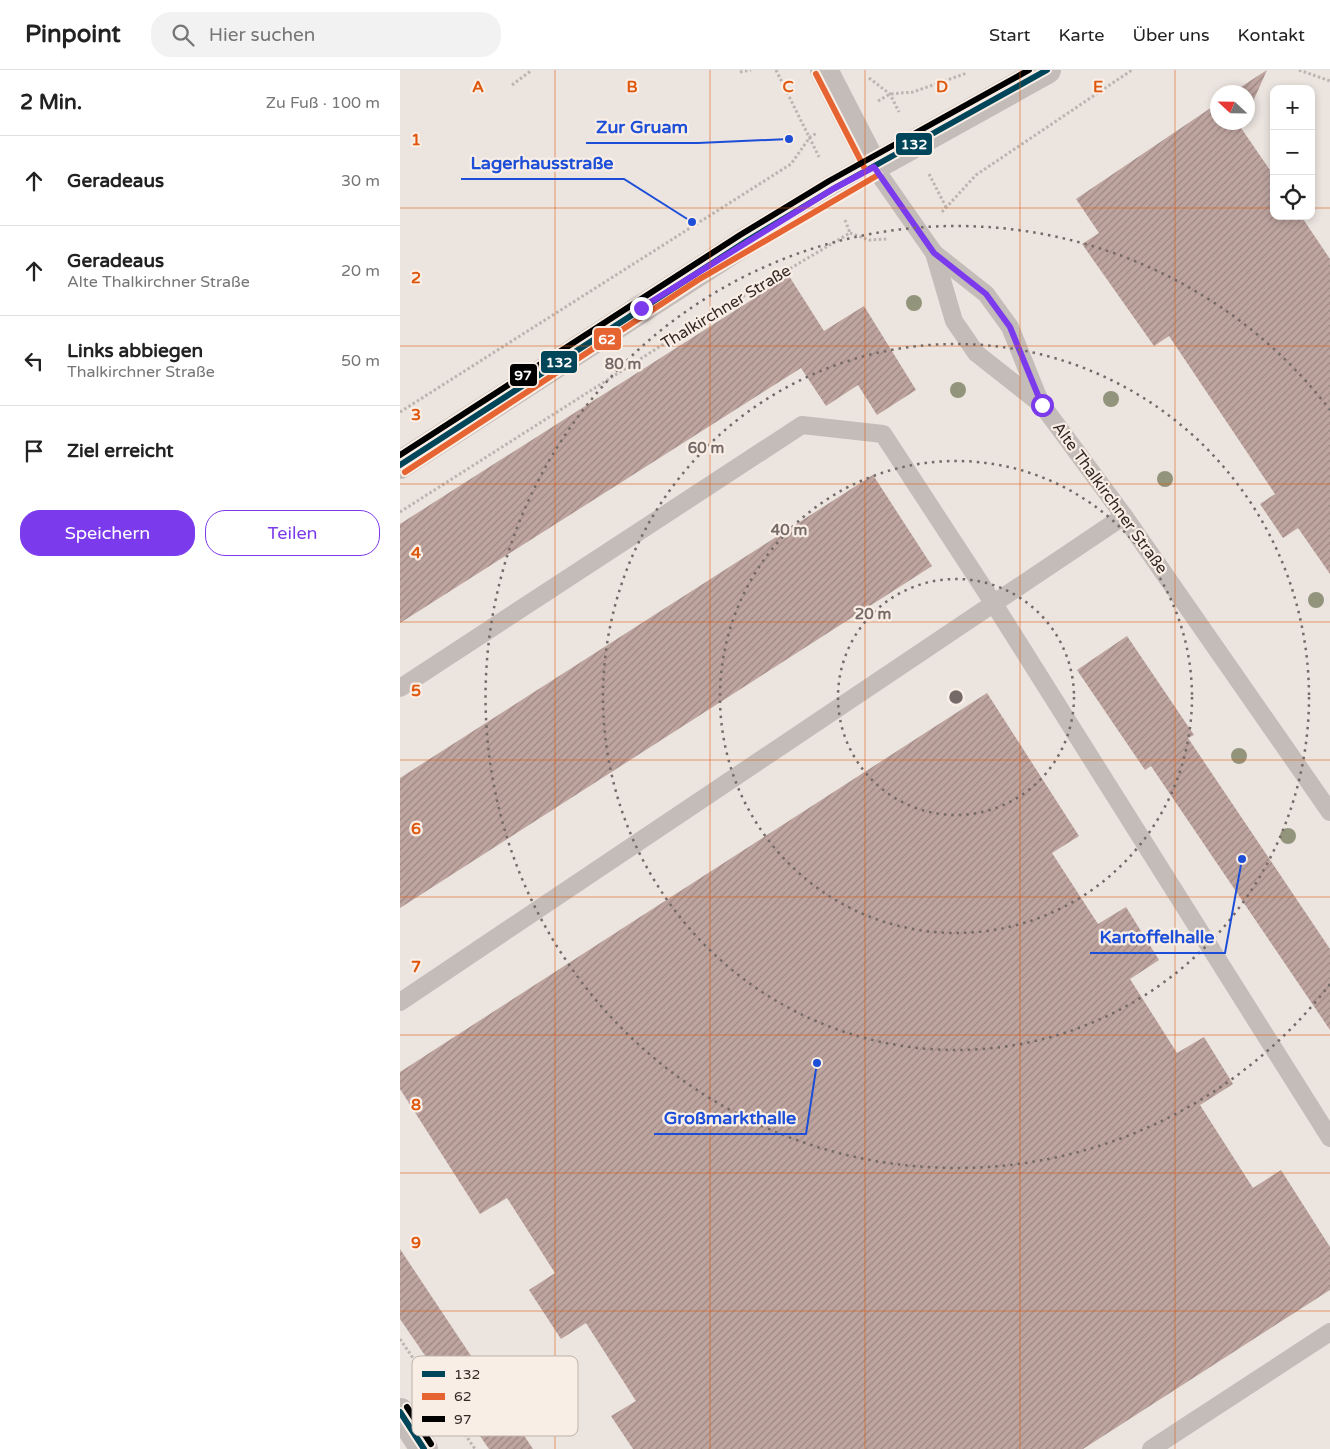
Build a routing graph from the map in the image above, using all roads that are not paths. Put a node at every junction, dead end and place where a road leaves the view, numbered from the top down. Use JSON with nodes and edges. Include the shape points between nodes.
{"nodes":[{"id":1,"x":824,"y":70,"type":"edge"},
{"id":2,"x":1047,"y":70,"type":"edge"},
{"id":3,"x":874,"y":167,"type":"junction"},
{"id":4,"x":934,"y":253,"type":"junction"},
{"id":5,"x":1042,"y":405,"type":"junction"},
{"id":6,"x":400,"y":465,"type":"edge"},
{"id":7,"x":1124,"y":516,"type":"junction"},
{"id":8,"x":994,"y":604,"type":"junction"},
{"id":9,"x":400,"y":688,"type":"edge"},
{"id":10,"x":1330,"y":812,"type":"edge"},
{"id":11,"x":400,"y":1002,"type":"edge"},
{"id":12,"x":1330,"y":1138,"type":"edge"},
{"id":13,"x":1330,"y":1332,"type":"edge"},
{"id":14,"x":400,"y":1412,"type":"edge"},
{"id":15,"x":412,"y":1430,"type":"edge"},
{"id":16,"x":416,"y":1436,"type":"edge"},
{"id":17,"x":424,"y":1449,"type":"edge"},
{"id":18,"x":1152,"y":1449,"type":"edge"}],
"edges":[{"from":1,"to":3,"type":"street"},
{"from":2,"to":3,"type":"street"},
{"from":3,"to":4,"type":"lane","name":"Alte Thalkirchner Straße"},
{"from":3,"to":6,"type":"street","via":[[705,267]]},
{"from":4,"to":5,"type":"lane","via":[[986,294],[1010,327]]},
{"from":4,"to":5,"type":"lane","name":"Alte Thalkirchner Straße","via":[[954,321],[976,353]]},
{"from":5,"to":7,"type":"lane","name":"Alte Thalkirchner Straße"},
{"from":7,"to":8,"type":"lane"},
{"from":7,"to":10,"type":"lane","name":"Alte Thalkirchner Straße"},
{"from":8,"to":9,"type":"lane","via":[[883,434],[802,425]]},
{"from":8,"to":11,"type":"lane"},
{"from":8,"to":12,"type":"lane"},
{"from":13,"to":18,"type":"lane"},
{"from":14,"to":15,"type":"street"},
{"from":16,"to":17,"type":"street"}]}
